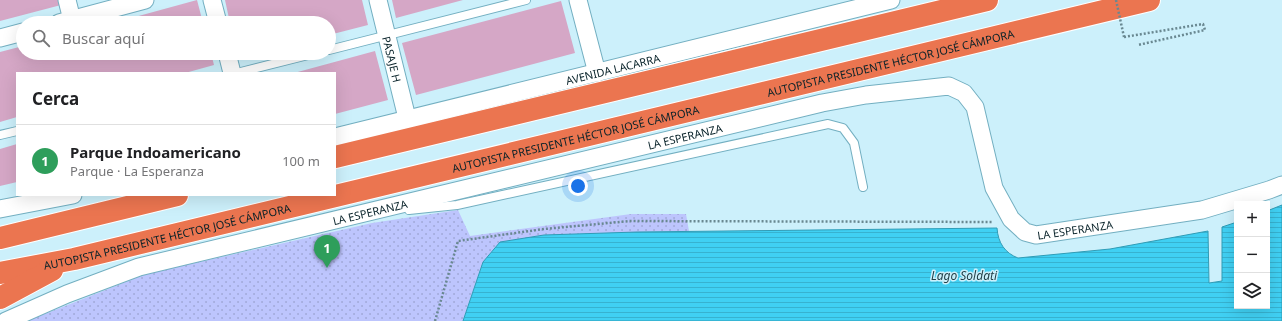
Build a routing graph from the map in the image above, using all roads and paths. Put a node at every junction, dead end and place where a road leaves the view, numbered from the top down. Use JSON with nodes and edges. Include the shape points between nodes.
{"nodes":[{"id":1,"x":67,"y":0,"type":"edge"},
{"id":2,"x":145,"y":0,"type":"edge"},
{"id":3,"x":212,"y":0,"type":"edge"},
{"id":4,"x":378,"y":0,"type":"edge"},
{"id":5,"x":526,"y":0,"type":"edge"},
{"id":6,"x":578,"y":0,"type":"edge"},
{"id":7,"x":891,"y":0,"type":"edge"},
{"id":8,"x":987,"y":0,"type":"edge"},
{"id":9,"x":1116,"y":0,"type":"edge"},
{"id":10,"x":1149,"y":0,"type":"edge"},
{"id":11,"x":66,"y":16,"type":"edge"},
{"id":12,"x":85,"y":16,"type":"edge"},
{"id":13,"x":216,"y":16,"type":"edge"},
{"id":14,"x":16,"y":34,"type":"edge"},
{"id":15,"x":387,"y":35,"type":"junction"},
{"id":16,"x":0,"y":38,"type":"edge"},
{"id":17,"x":1138,"y":46,"type":"dead end"},
{"id":18,"x":336,"y":48,"type":"edge"},
{"id":19,"x":229,"y":60,"type":"edge"},
{"id":20,"x":288,"y":60,"type":"edge"},
{"id":21,"x":232,"y":72,"type":"edge"},
{"id":22,"x":240,"y":72,"type":"edge"},
{"id":23,"x":597,"y":73,"type":"junction"},
{"id":24,"x":407,"y":118,"type":"junction"},
{"id":25,"x":16,"y":131,"type":"edge"},
{"id":26,"x":0,"y":135,"type":"edge"},
{"id":27,"x":336,"y":137,"type":"edge"},
{"id":28,"x":336,"y":157,"type":"edge"},
{"id":29,"x":1282,"y":185,"type":"edge"},
{"id":30,"x":863,"y":187,"type":"dead end"},
{"id":31,"x":68,"y":196,"type":"edge"},
{"id":32,"x":173,"y":196,"type":"edge"},
{"id":33,"x":335,"y":196,"type":"edge"},
{"id":34,"x":336,"y":196,"type":"edge"},
{"id":35,"x":0,"y":209,"type":"edge"},
{"id":36,"x":358,"y":214,"type":"junction"},
{"id":37,"x":1011,"y":219,"type":"junction"},
{"id":38,"x":0,"y":238,"type":"edge"},
{"id":39,"x":74,"y":259,"type":"junction"},
{"id":40,"x":0,"y":273,"type":"edge"},
{"id":41,"x":0,"y":298,"type":"edge"},
{"id":42,"x":6,"y":321,"type":"edge"},
{"id":43,"x":435,"y":321,"type":"edge"}],
"edges":[{"from":1,"to":11,"type":"street"},
{"from":2,"to":12,"type":"street"},
{"from":3,"to":13,"type":"street"},
{"from":4,"to":15,"type":"street","name":"PASAJE H"},
{"from":5,"to":15,"type":"lane"},
{"from":6,"to":23,"type":"street"},
{"from":7,"to":23,"type":"street","name":"AVENIDA LACARRA"},
{"from":8,"to":28,"type":"highway"},
{"from":9,"to":17,"type":"path","bridge":true,"via":[[1124,37],[1203,24],[1205,30]]},
{"from":10,"to":34,"type":"highway","name":"AUTOPISTA PRESIDENTE HÉCTOR JOSÉ CÁMPORA"},
{"from":14,"to":16,"type":"street"},
{"from":15,"to":18,"type":"lane"},
{"from":15,"to":24,"type":"street","name":"PASAJE H"},
{"from":19,"to":21,"type":"street"},
{"from":20,"to":22,"type":"lane"},
{"from":23,"to":24,"type":"street","name":"AVENIDA LACARRA"},
{"from":24,"to":27,"type":"street","name":"AVENIDA LACARRA"},
{"from":25,"to":26,"type":"lane"},
{"from":29,"to":37,"type":"street","name":"LA ESPERANZA","via":[[1202,210],[1062,232],[1031,234]]},
{"from":30,"to":36,"type":"lane","via":[[854,142],[843,128],[828,124],[457,205]]},
{"from":31,"to":35,"type":"street"},
{"from":32,"to":38,"type":"highway"},
{"from":33,"to":39,"type":"highway","name":"AUTOPISTA PRESIDENTE HÉCTOR JOSÉ CÁMPORA"},
{"from":36,"to":37,"type":"street","name":"LA ESPERANZA","via":[[822,103],[866,95],[949,86],[964,93],[974,107],[994,188]]},
{"from":36,"to":42,"type":"street","name":"LA ESPERANZA","via":[[139,266]]},
{"from":37,"to":43,"type":"path","via":[[986,223],[630,221],[458,241]]},
{"from":39,"to":40,"type":"highway","name":"AUTOPISTA PRESIDENTE HÉCTOR JOSÉ CÁMPORA"},
{"from":39,"to":41,"type":"highway"}]}
